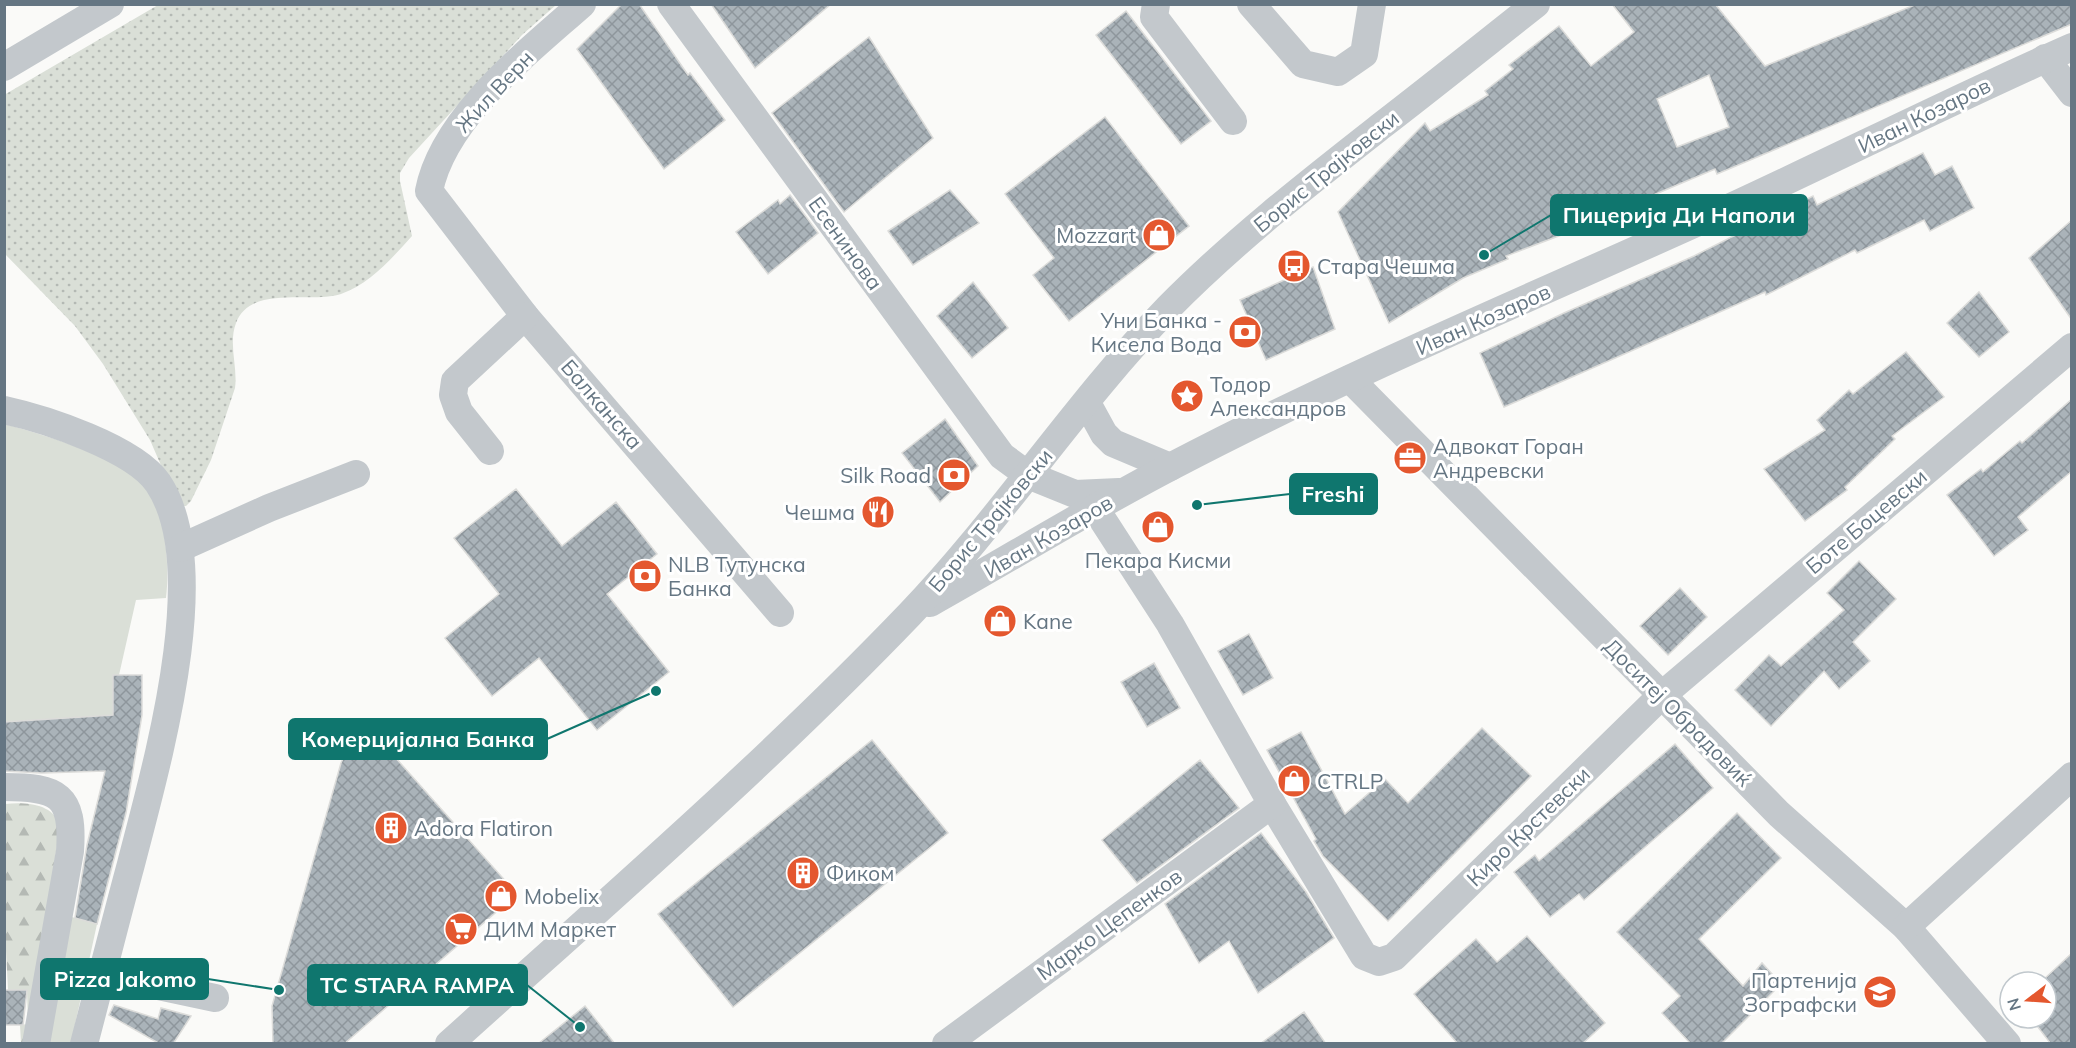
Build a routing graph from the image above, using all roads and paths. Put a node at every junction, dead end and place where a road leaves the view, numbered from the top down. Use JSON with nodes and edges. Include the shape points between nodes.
{"nodes":[{"id":1,"x":110,"y":4,"type":"edge"},
{"id":2,"x":582,"y":4,"type":"edge"},
{"id":3,"x":671,"y":4,"type":"edge"},
{"id":4,"x":1156,"y":4,"type":"edge"},
{"id":5,"x":1251,"y":4,"type":"edge"},
{"id":6,"x":1372,"y":4,"type":"edge"},
{"id":7,"x":1536,"y":4,"type":"edge"},
{"id":8,"x":2072,"y":47,"type":"edge"},
{"id":9,"x":2045,"y":58,"type":"junction"},
{"id":10,"x":4,"y":67,"type":"edge"},
{"id":11,"x":2072,"y":93,"type":"edge"},
{"id":12,"x":1233,"y":121,"type":"dead end"},
{"id":13,"x":429,"y":191,"type":"joint"},
{"id":14,"x":525,"y":316,"type":"junction"},
{"id":15,"x":2072,"y":347,"type":"edge"},
{"id":16,"x":1350,"y":379,"type":"junction"},
{"id":17,"x":1087,"y":403,"type":"junction"},
{"id":18,"x":4,"y":410,"type":"edge"},
{"id":19,"x":490,"y":451,"type":"dead end"},
{"id":20,"x":1170,"y":467,"type":"junction"},
{"id":21,"x":356,"y":474,"type":"dead end"},
{"id":22,"x":1028,"y":475,"type":"junction"},
{"id":23,"x":1127,"y":491,"type":"junction"},
{"id":24,"x":1095,"y":508,"type":"junction"},
{"id":25,"x":180,"y":548,"type":"junction"},
{"id":26,"x":780,"y":613,"type":"dead end"},
{"id":27,"x":907,"y":616,"type":"junction"},
{"id":28,"x":1661,"y":696,"type":"junction"},
{"id":29,"x":2072,"y":776,"type":"edge"},
{"id":30,"x":4,"y":787,"type":"edge"},
{"id":31,"x":1272,"y":804,"type":"junction"},
{"id":32,"x":1906,"y":927,"type":"junction"},
{"id":33,"x":102,"y":974,"type":"junction"},
{"id":34,"x":215,"y":998,"type":"dead end"},
{"id":35,"x":36,"y":1044,"type":"edge"},
{"id":36,"x":84,"y":1044,"type":"edge"},
{"id":37,"x":449,"y":1044,"type":"edge"},
{"id":38,"x":946,"y":1044,"type":"edge"},
{"id":39,"x":2007,"y":1044,"type":"edge"}],
"edges":[{"from":1,"to":10,"type":"street"},
{"from":2,"to":13,"type":"street","name":"Жил Верн","via":[[472,110],[438,160]]},
{"from":3,"to":22,"type":"street","name":"Есенинова","via":[[1002,456]]},
{"from":4,"to":12,"type":"street","via":[[1154,17]]},
{"from":5,"to":6,"type":"street","via":[[1303,64],[1338,72],[1364,54]]},
{"from":7,"to":17,"type":"street","name":"Борис Трајковски","via":[[1233,246],[1132,347]]},
{"from":8,"to":9,"type":"street","name":"Иван Козаров"},
{"from":9,"to":11,"type":"street"},
{"from":9,"to":16,"type":"street","name":"Иван Козаров","via":[[1800,175]]},
{"from":13,"to":14,"type":"street","name":"Балканска"},
{"from":14,"to":19,"type":"street","via":[[455,381],[453,395],[459,412]]},
{"from":14,"to":26,"type":"street","name":"Балканска"},
{"from":15,"to":28,"type":"street","name":"Боте Боцевски"},
{"from":16,"to":20,"type":"street","name":"Иван Козаров"},
{"from":16,"to":28,"type":"street","name":"Доситеј Обрадовиќ"},
{"from":17,"to":20,"type":"street","via":[[1113,443]]},
{"from":17,"to":22,"type":"street","name":"Борис Трајковски"},
{"from":18,"to":25,"type":"street","via":[[74,432],[146,470],[164,494]]},
{"from":20,"to":23,"type":"street","name":"Иван Козаров"},
{"from":21,"to":25,"type":"street"},
{"from":22,"to":23,"type":"street","name":"Есенинова","via":[[1075,494]]},
{"from":22,"to":27,"type":"street","name":"Борис Трајковски"},
{"from":23,"to":24,"type":"street","name":"Иван Козаров"},
{"from":24,"to":27,"type":"street","name":"Иван Козаров"},
{"from":24,"to":31,"type":"street","via":[[1170,624]]},
{"from":25,"to":33,"type":"street","via":[[182,608],[167,711],[157,764]]},
{"from":27,"to":37,"type":"street","name":"Борис Трајковски","via":[[765,756]]},
{"from":28,"to":31,"type":"street","name":"Киро Крстевски","via":[[1394,957],[1379,962],[1364,956]]},
{"from":28,"to":32,"type":"street","name":"Доситеј Обрадовиќ","via":[[1779,814]]},
{"from":29,"to":32,"type":"street"},
{"from":30,"to":35,"type":"street","via":[[33,788],[53,795],[68,810],[71,823],[70,851]]},
{"from":31,"to":38,"type":"street","name":"Марко Цепенков"},
{"from":32,"to":39,"type":"street","name":"Доситеј Обрадовиќ"},
{"from":33,"to":34,"type":"street"},
{"from":33,"to":36,"type":"street"}]}
